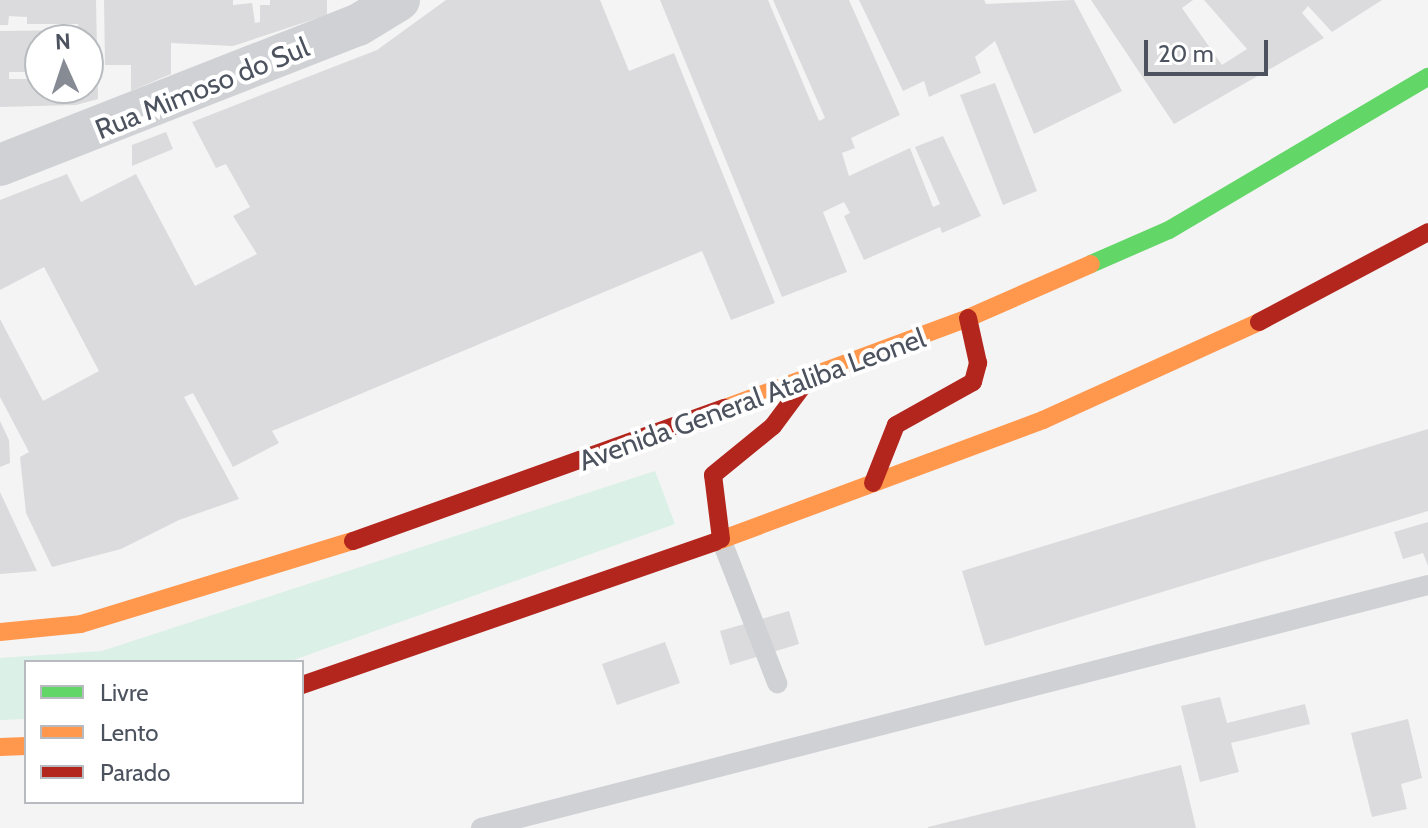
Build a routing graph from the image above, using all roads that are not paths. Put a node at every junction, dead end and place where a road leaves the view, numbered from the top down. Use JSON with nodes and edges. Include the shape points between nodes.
{"nodes":[{"id":1,"x":399,"y":0,"type":"edge"},
{"id":2,"x":358,"y":13,"type":"edge"},
{"id":3,"x":1428,"y":77,"type":"edge"},
{"id":4,"x":0,"y":165,"type":"edge"},
{"id":5,"x":1428,"y":232,"type":"edge"},
{"id":6,"x":968,"y":318,"type":"junction"},
{"id":7,"x":808,"y":379,"type":"junction"},
{"id":8,"x":873,"y":483,"type":"junction"},
{"id":9,"x":721,"y":539,"type":"junction"},
{"id":10,"x":1428,"y":585,"type":"edge"},
{"id":11,"x":0,"y":614,"type":"edge"},
{"id":12,"x":20,"y":631,"type":"edge"},
{"id":13,"x":777,"y":683,"type":"dead end"},
{"id":14,"x":304,"y":684,"type":"edge"},
{"id":15,"x":24,"y":746,"type":"edge"},
{"id":16,"x":0,"y":747,"type":"edge"},
{"id":17,"x":481,"y":828,"type":"edge"}],
"edges":[{"from":1,"to":2,"type":"street","name":"Rua Mimoso do Sul"},
{"from":2,"to":4,"type":"street","name":"Rua Mimoso do Sul"},
{"from":3,"to":6,"type":"main road","name":"Avenida General Ataliba Leonel","via":[[1169,230]]},
{"from":5,"to":8,"type":"main road","via":[[1225,340],[1043,420]]},
{"from":6,"to":7,"type":"main road","name":"Avenida General Ataliba Leonel"},
{"from":6,"to":8,"type":"main road","via":[[978,363],[973,382],[896,425]]},
{"from":7,"to":9,"type":"main road","via":[[773,426],[713,475]]},
{"from":7,"to":12,"type":"main road","name":"Avenida General Ataliba Leonel","via":[[432,517],[81,624]]},
{"from":8,"to":9,"type":"main road"},
{"from":9,"to":13,"type":"lane"},
{"from":9,"to":14,"type":"main road"},
{"from":10,"to":17,"type":"lane"},
{"from":11,"to":12,"type":"street","name":"Avenida General Ataliba Leonel"},
{"from":15,"to":16,"type":"main road"}]}
